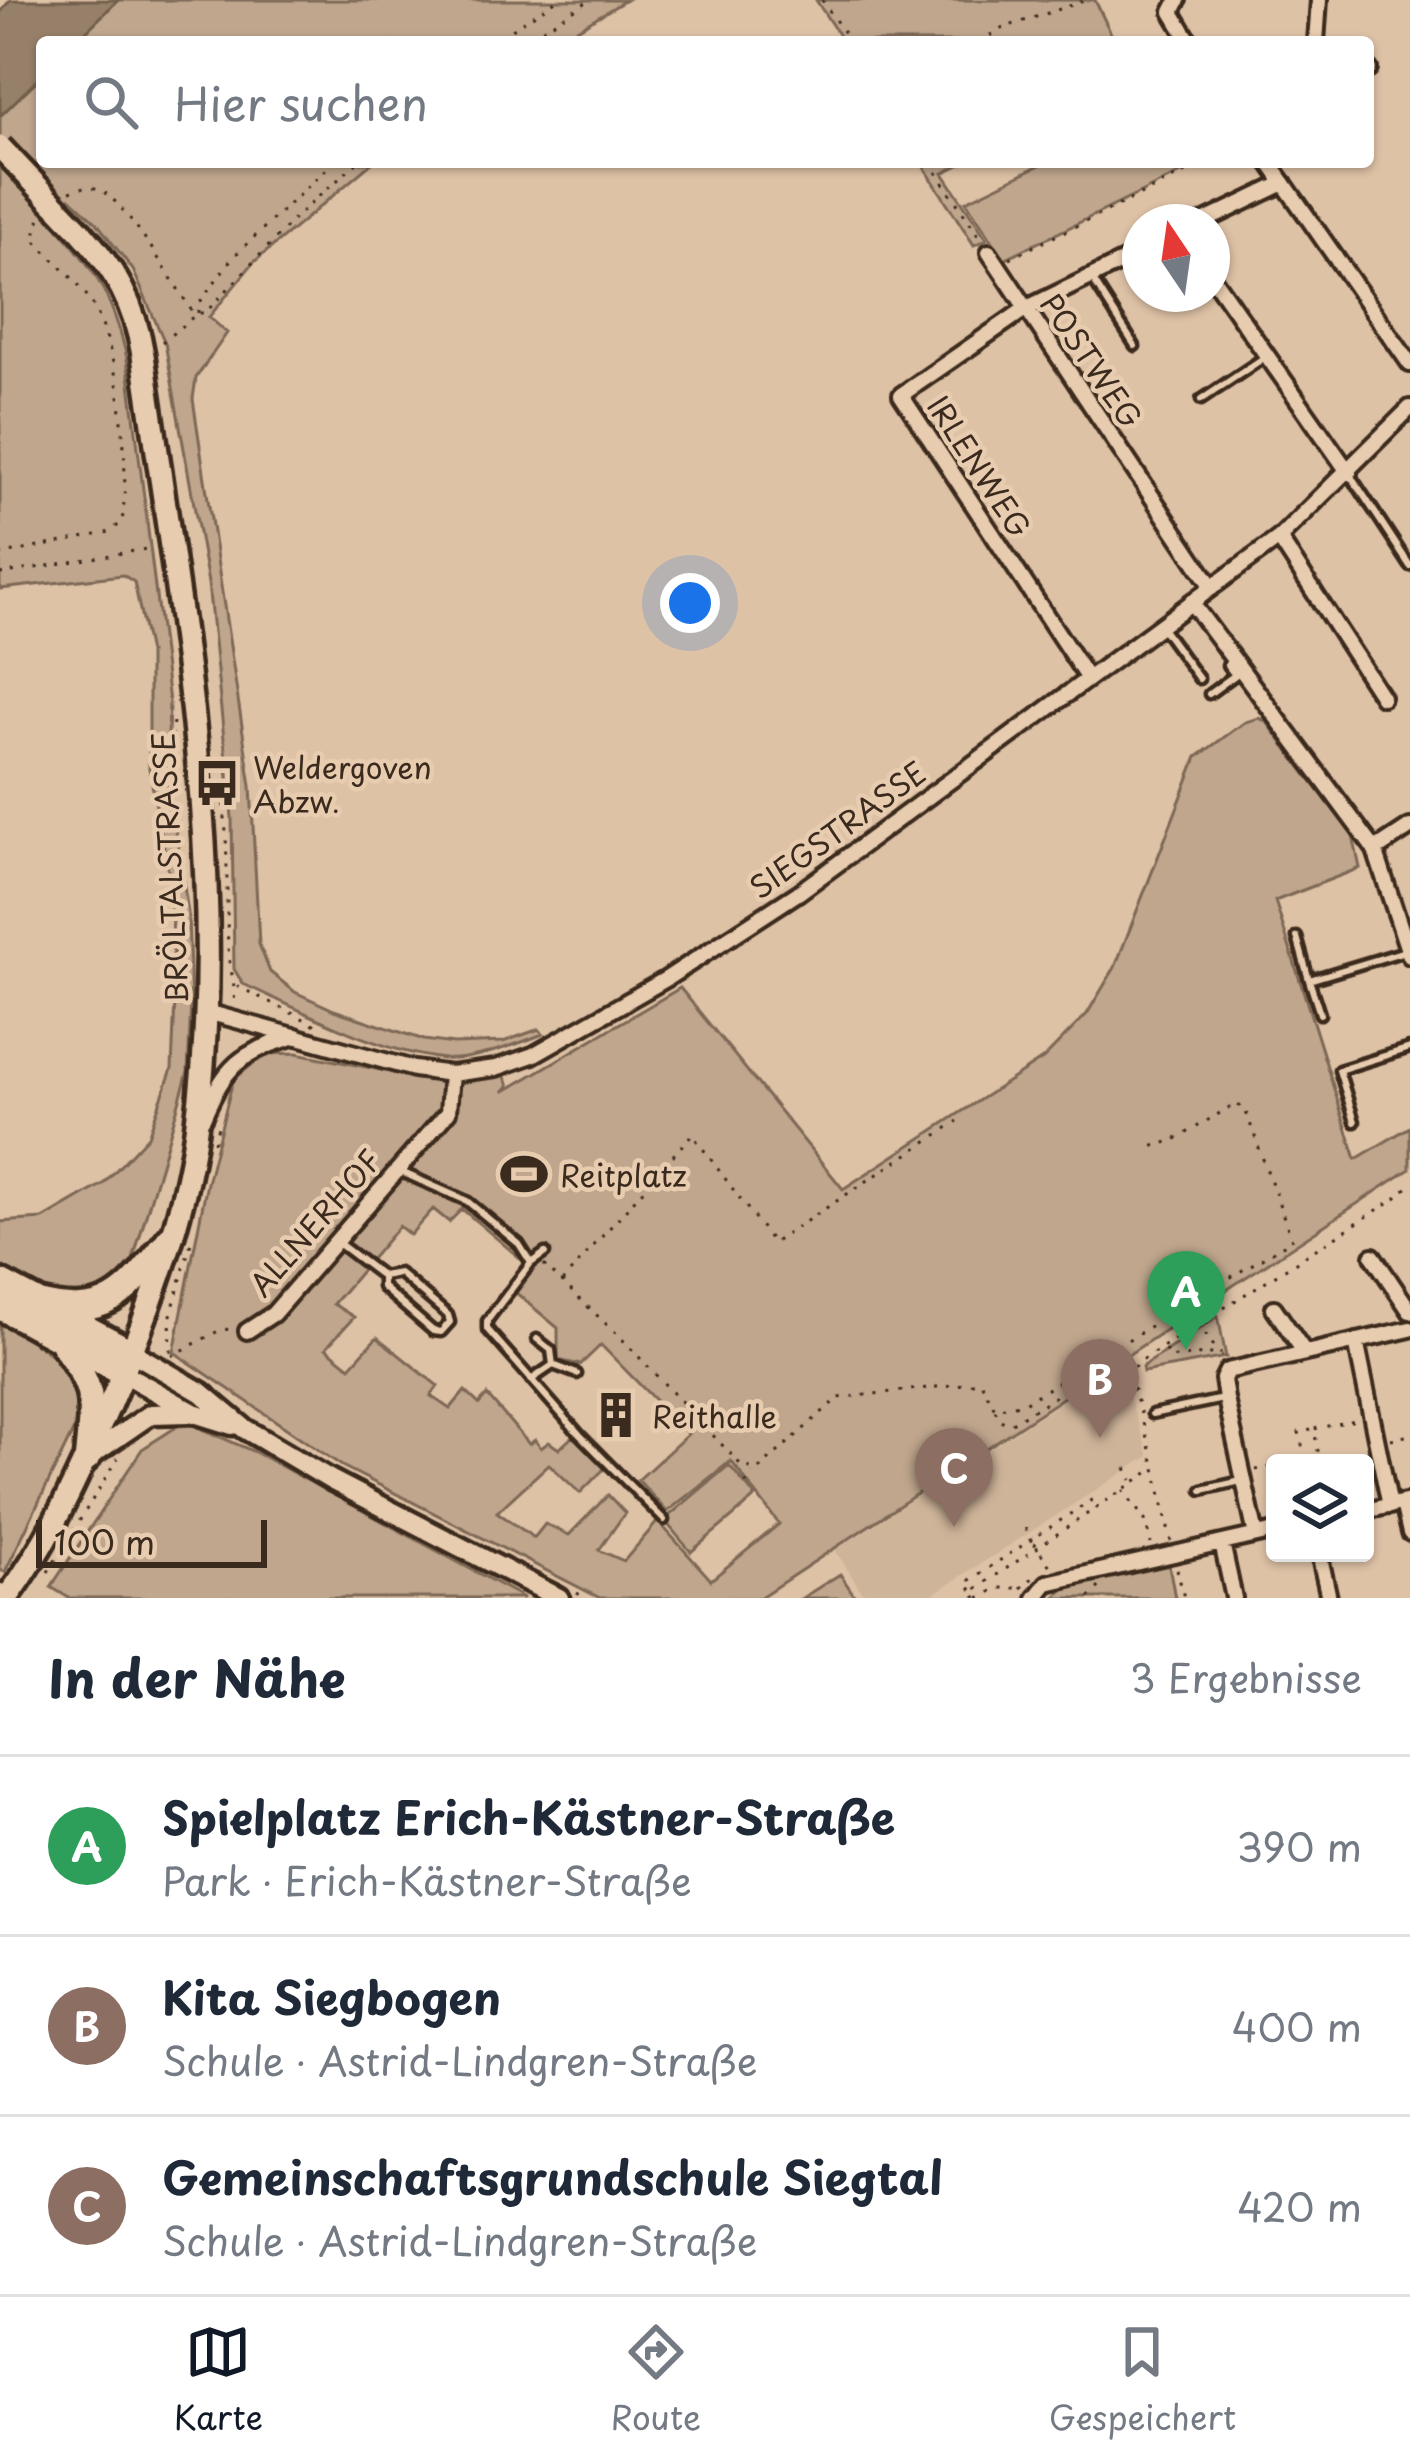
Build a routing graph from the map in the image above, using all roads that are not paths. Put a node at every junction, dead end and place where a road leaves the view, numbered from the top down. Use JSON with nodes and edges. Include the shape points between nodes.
{"nodes":[{"id":1,"x":1178,"y":0,"type":"edge"},
{"id":2,"x":1319,"y":0,"type":"edge"},
{"id":3,"x":1186,"y":36,"type":"edge"},
{"id":4,"x":1316,"y":36,"type":"edge"},
{"id":5,"x":0,"y":147,"type":"edge"},
{"id":6,"x":1273,"y":168,"type":"edge"},
{"id":7,"x":1284,"y":183,"type":"junction"},
{"id":8,"x":1230,"y":209,"type":"edge"},
{"id":9,"x":993,"y":258,"type":"road end"},
{"id":10,"x":1122,"y":262,"type":"edge"},
{"id":11,"x":1091,"y":277,"type":"junction"},
{"id":12,"x":1230,"y":304,"type":"edge"},
{"id":13,"x":1025,"y":309,"type":"junction"},
{"id":14,"x":1135,"y":346,"type":"dead end"},
{"id":15,"x":1265,"y":357,"type":"junction"},
{"id":16,"x":1410,"y":364,"type":"edge"},
{"id":17,"x":1201,"y":400,"type":"dead end"},
{"id":18,"x":1410,"y":408,"type":"edge"},
{"id":19,"x":1349,"y":472,"type":"junction"},
{"id":20,"x":1280,"y":538,"type":"junction"},
{"id":21,"x":1410,"y":566,"type":"edge"},
{"id":22,"x":1212,"y":587,"type":"junction"},
{"id":23,"x":1191,"y":602,"type":"junction"},
{"id":24,"x":1160,"y":625,"type":"junction"},
{"id":25,"x":1234,"y":660,"type":"junction"},
{"id":26,"x":1088,"y":679,"type":"junction"},
{"id":27,"x":1198,"y":679,"type":"dead end"},
{"id":28,"x":1209,"y":694,"type":"dead end"},
{"id":29,"x":1382,"y":697,"type":"dead end"},
{"id":30,"x":1410,"y":826,"type":"edge"},
{"id":31,"x":1375,"y":850,"type":"junction"},
{"id":32,"x":1297,"y":937,"type":"dead end"},
{"id":33,"x":1408,"y":945,"type":"edge"},
{"id":34,"x":1309,"y":980,"type":"junction"},
{"id":35,"x":208,"y":1012,"type":"junction"},
{"id":36,"x":1319,"y":1014,"type":"dead end"},
{"id":37,"x":296,"y":1036,"type":"junction"},
{"id":38,"x":1410,"y":1048,"type":"edge"},
{"id":39,"x":451,"y":1074,"type":"junction"},
{"id":40,"x":1355,"y":1122,"type":"dead end"},
{"id":41,"x":205,"y":1138,"type":"junction"},
{"id":42,"x":396,"y":1168,"type":"junction"},
{"id":43,"x":181,"y":1239,"type":"junction"},
{"id":44,"x":334,"y":1240,"type":"junction"},
{"id":45,"x":1373,"y":1256,"type":"dead end"},
{"id":46,"x":382,"y":1276,"type":"junction"},
{"id":47,"x":0,"y":1282,"type":"edge"},
{"id":48,"x":38,"y":1303,"type":"junction"},
{"id":49,"x":0,"y":1306,"type":"edge"},
{"id":50,"x":1274,"y":1308,"type":"dead end"},
{"id":51,"x":1410,"y":1311,"type":"edge"},
{"id":52,"x":1410,"y":1329,"type":"edge"},
{"id":53,"x":248,"y":1331,"type":"road end"},
{"id":54,"x":58,"y":1338,"type":"junction"},
{"id":55,"x":537,"y":1339,"type":"dead end"},
{"id":56,"x":1356,"y":1341,"type":"junction"},
{"id":57,"x":1305,"y":1353,"type":"junction"},
{"id":58,"x":128,"y":1363,"type":"junction"},
{"id":59,"x":554,"y":1365,"type":"junction"},
{"id":60,"x":577,"y":1374,"type":"dead end"},
{"id":61,"x":531,"y":1381,"type":"junction"},
{"id":62,"x":1226,"y":1399,"type":"junction"},
{"id":63,"x":194,"y":1413,"type":"junction"},
{"id":64,"x":1152,"y":1414,"type":"dead end"},
{"id":65,"x":245,"y":1429,"type":"junction"},
{"id":66,"x":87,"y":1458,"type":"junction"},
{"id":67,"x":1243,"y":1477,"type":"junction"},
{"id":68,"x":1202,"y":1490,"type":"dead end"},
{"id":69,"x":1401,"y":1503,"type":"edge"},
{"id":70,"x":664,"y":1520,"type":"dead end"},
{"id":71,"x":1266,"y":1533,"type":"edge"},
{"id":72,"x":1410,"y":1533,"type":"edge"},
{"id":73,"x":1256,"y":1535,"type":"junction"},
{"id":74,"x":1222,"y":1543,"type":"junction"},
{"id":75,"x":1321,"y":1562,"type":"edge"},
{"id":76,"x":1037,"y":1596,"type":"edge"},
{"id":77,"x":4,"y":1597,"type":"edge"},
{"id":78,"x":559,"y":1598,"type":"edge"},
{"id":79,"x":1234,"y":1598,"type":"edge"},
{"id":80,"x":1329,"y":1598,"type":"edge"}],
"edges":[{"from":1,"to":3,"type":"street","via":[[1172,12]]},
{"from":2,"to":4,"type":"street"},
{"from":5,"to":35,"type":"main road","name":"BRÖLTALSTRASSE","bridge":true,"via":[[119,279],[135,316],[194,748]]},
{"from":6,"to":7,"type":"street"},
{"from":7,"to":8,"type":"street"},
{"from":7,"to":16,"type":"street"},
{"from":9,"to":13,"type":"street","name":"POSTWEG"},
{"from":10,"to":11,"type":"street","name":"IRLENWEG"},
{"from":11,"to":13,"type":"street","name":"IRLENWEG"},
{"from":11,"to":14,"type":"lane"},
{"from":12,"to":15,"type":"street"},
{"from":13,"to":22,"type":"street","name":"POSTWEG"},
{"from":13,"to":26,"type":"street","name":"IRLENWEG","via":[[902,395]]},
{"from":15,"to":17,"type":"lane"},
{"from":15,"to":19,"type":"street"},
{"from":18,"to":19,"type":"street","name":"SIEGSTRASSE"},
{"from":19,"to":20,"type":"street","name":"SIEGSTRASSE"},
{"from":19,"to":21,"type":"lane"},
{"from":20,"to":22,"type":"street","name":"SIEGSTRASSE"},
{"from":20,"to":29,"type":"street"},
{"from":22,"to":23,"type":"street","name":"SIEGSTRASSE"},
{"from":23,"to":24,"type":"street","name":"SIEGSTRASSE"},
{"from":23,"to":25,"type":"street"},
{"from":24,"to":26,"type":"street","name":"SIEGSTRASSE"},
{"from":24,"to":27,"type":"lane"},
{"from":25,"to":28,"type":"lane","via":[[1227,665],[1235,675]]},
{"from":25,"to":31,"type":"street"},
{"from":26,"to":39,"type":"street","name":"SIEGSTRASSE","via":[[798,893],[666,979],[533,1055]]},
{"from":30,"to":31,"type":"street"},
{"from":31,"to":33,"type":"street"},
{"from":32,"to":34,"type":"lane"},
{"from":33,"to":34,"type":"lane"},
{"from":34,"to":36,"type":"lane"},
{"from":35,"to":37,"type":"street","name":"SIEGSTRASSE"},
{"from":35,"to":41,"type":"main road","name":"BRÖLTALSTRASSE"},
{"from":37,"to":39,"type":"street","name":"SIEGSTRASSE"},
{"from":37,"to":41,"type":"street","via":[[256,1048],[220,1078]]},
{"from":38,"to":40,"type":"lane","via":[[1339,1070]]},
{"from":39,"to":42,"type":"street","name":"ALLNERHOF","via":[[448,1112]]},
{"from":41,"to":43,"type":"main road","name":"BRÖLTALSTRASSE"},
{"from":42,"to":44,"type":"street","name":"ALLNERHOF"},
{"from":42,"to":61,"type":"lane","via":[[467,1201],[538,1259],[486,1327]]},
{"from":43,"to":48,"type":"highway","via":[[103,1306],[71,1311]]},
{"from":43,"to":58,"type":"main road","name":"BRÖLTALSTRASSE"},
{"from":44,"to":46,"type":"lane"},
{"from":44,"to":53,"type":"street","name":"ALLNERHOF"},
{"from":45,"to":51,"type":"street"},
{"from":46,"to":46,"type":"lane","via":[[399,1273],[450,1322],[433,1331],[382,1287]]},
{"from":47,"to":48,"type":"highway"},
{"from":48,"to":58,"type":"highway"},
{"from":49,"to":54,"type":"highway"},
{"from":50,"to":57,"type":"street"},
{"from":52,"to":56,"type":"street"},
{"from":54,"to":58,"type":"highway"},
{"from":54,"to":66,"type":"highway","via":[[93,1397]]},
{"from":55,"to":59,"type":"lane"},
{"from":56,"to":57,"type":"street"},
{"from":56,"to":69,"type":"street"},
{"from":57,"to":62,"type":"street","via":[[1227,1371]]},
{"from":58,"to":63,"type":"street"},
{"from":58,"to":65,"type":"street","via":[[202,1393]]},
{"from":58,"to":66,"type":"main road","name":"BRÖLTALSTRASSE"},
{"from":59,"to":60,"type":"lane"},
{"from":59,"to":61,"type":"lane"},
{"from":61,"to":70,"type":"lane"},
{"from":62,"to":64,"type":"lane"},
{"from":62,"to":67,"type":"street"},
{"from":63,"to":65,"type":"street"},
{"from":63,"to":66,"type":"street","via":[[151,1414]]},
{"from":65,"to":78,"type":"street"},
{"from":66,"to":77,"type":"main road","name":"BRÖLTALSTRASSE"},
{"from":67,"to":68,"type":"lane"},
{"from":67,"to":73,"type":"street"},
{"from":69,"to":72,"type":"street"},
{"from":71,"to":73,"type":"street"},
{"from":73,"to":74,"type":"street"},
{"from":74,"to":76,"type":"street","via":[[1047,1583]]},
{"from":74,"to":79,"type":"street"},
{"from":75,"to":80,"type":"street"}]}
